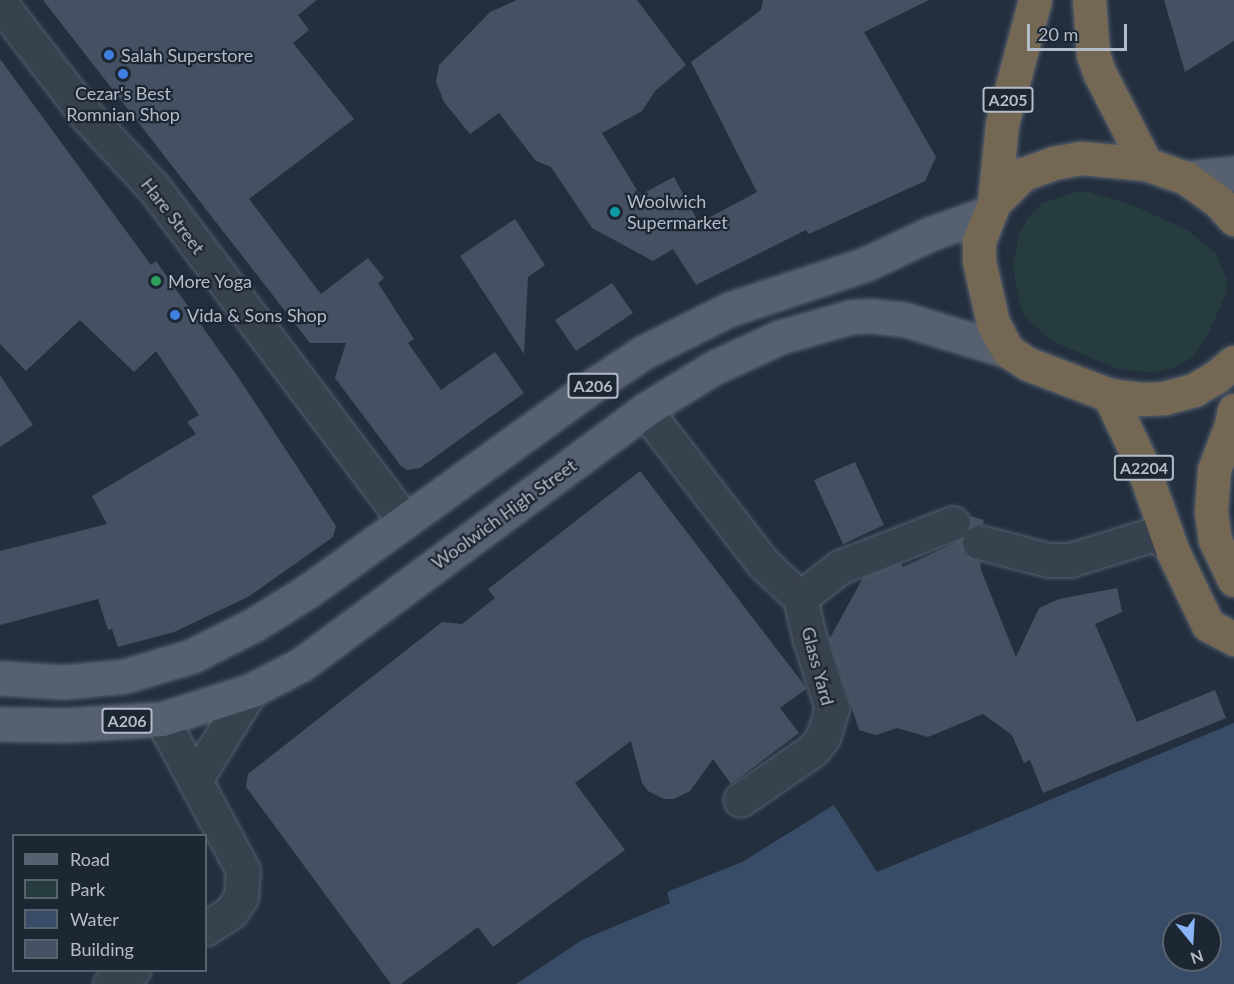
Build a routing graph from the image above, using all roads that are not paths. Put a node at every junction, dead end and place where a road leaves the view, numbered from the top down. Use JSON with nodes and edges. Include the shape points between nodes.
{"nodes":[{"id":1,"x":1035,"y":0,"type":"edge"},
{"id":2,"x":1089,"y":0,"type":"edge"},
{"id":3,"x":0,"y":3,"type":"edge"},
{"id":4,"x":1146,"y":164,"type":"junction"},
{"id":5,"x":1234,"y":173,"type":"edge"},
{"id":6,"x":1186,"y":178,"type":"junction"},
{"id":7,"x":991,"y":208,"type":"junction"},
{"id":8,"x":1234,"y":219,"type":"edge"},
{"id":9,"x":1008,"y":351,"type":"junction"},
{"id":10,"x":1234,"y":362,"type":"edge"},
{"id":11,"x":1109,"y":394,"type":"junction"},
{"id":12,"x":645,"y":410,"type":"junction"},
{"id":13,"x":1234,"y":410,"type":"edge"},
{"id":14,"x":404,"y":520,"type":"junction"},
{"id":15,"x":953,"y":524,"type":"dead end"},
{"id":16,"x":979,"y":542,"type":"dead end"},
{"id":17,"x":1170,"y":545,"type":"junction"},
{"id":18,"x":1234,"y":580,"type":"edge"},
{"id":19,"x":800,"y":598,"type":"junction"},
{"id":20,"x":1234,"y":639,"type":"edge"},
{"id":21,"x":0,"y":678,"type":"edge"},
{"id":22,"x":250,"y":691,"type":"junction"},
{"id":23,"x":162,"y":719,"type":"junction"},
{"id":24,"x":0,"y":724,"type":"edge"},
{"id":25,"x":195,"y":780,"type":"junction"},
{"id":26,"x":740,"y":800,"type":"dead end"},
{"id":27,"x":207,"y":927,"type":"edge"},
{"id":28,"x":129,"y":972,"type":"edge"},
{"id":29,"x":110,"y":984,"type":"edge"}],
"edges":[{"from":1,"to":7,"type":"highway","number":"A205","via":[[1002,124]]},
{"from":2,"to":4,"type":"highway","via":[[1093,55]]},
{"from":3,"to":14,"type":"street","name":"Hare Street","via":[[87,116],[154,188]]},
{"from":4,"to":6,"type":"highway"},
{"from":4,"to":7,"type":"highway","via":[[1100,158],[1054,163],[1023,174]]},
{"from":5,"to":6,"type":"main road"},
{"from":6,"to":8,"type":"highway","via":[[1219,202]]},
{"from":7,"to":9,"type":"highway","via":[[980,241],[982,285],[993,323]]},
{"from":7,"to":14,"type":"main road","number":"A206","via":[[866,264],[730,309],[644,352]]},
{"from":9,"to":11,"type":"highway","via":[[1028,364]]},
{"from":9,"to":12,"type":"main road","name":"Woolwich High Street","number":"A206","via":[[903,319],[850,317],[747,350]]},
{"from":10,"to":11,"type":"highway","via":[[1194,390],[1141,399]]},
{"from":11,"to":17,"type":"highway","number":"A2204","via":[[1144,471]]},
{"from":12,"to":19,"type":"street","via":[[763,563]]},
{"from":12,"to":22,"type":"main road","name":"Woolwich High Street","number":"A206","via":[[302,664]]},
{"from":13,"to":18,"type":"highway","via":[[1214,470],[1210,512],[1215,540]]},
{"from":14,"to":21,"type":"main road","number":"A206","via":[[308,591],[192,656],[125,676],[64,682]]},
{"from":15,"to":19,"type":"street","via":[[840,567]]},
{"from":16,"to":17,"type":"street","via":[[1048,560],[1070,560],[1154,534]]},
{"from":17,"to":20,"type":"highway","number":"A2204","via":[[1208,625]]},
{"from":19,"to":26,"type":"street","name":"Glass Yard","via":[[832,708],[823,737],[813,750]]},
{"from":22,"to":23,"type":"main road","name":"Woolwich High Street","number":"A206"},
{"from":22,"to":25,"type":"street"},
{"from":23,"to":24,"type":"main road","name":"Woolwich High Street","number":"A206","via":[[66,725]]},
{"from":23,"to":25,"type":"street"},
{"from":25,"to":27,"type":"street","via":[[243,870],[241,897],[231,912]]},
{"from":28,"to":29,"type":"street"}]}
